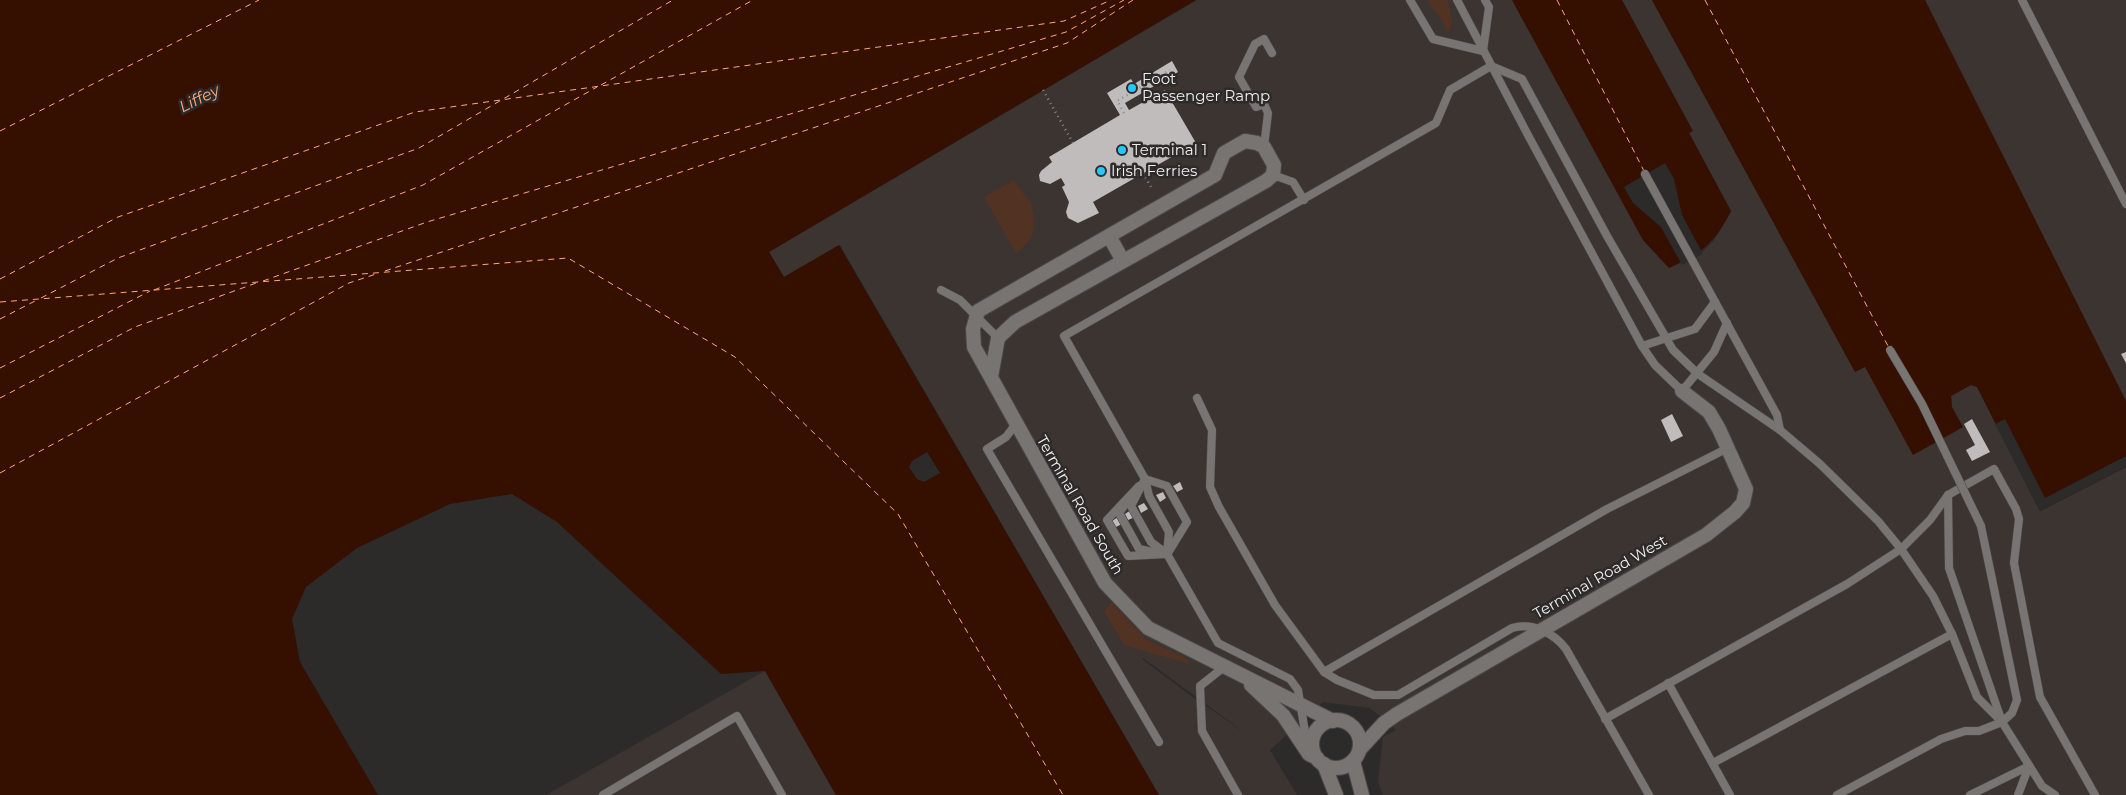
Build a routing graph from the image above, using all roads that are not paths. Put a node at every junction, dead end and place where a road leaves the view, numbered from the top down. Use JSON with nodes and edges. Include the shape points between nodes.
{"nodes":[{"id":1,"x":1410,"y":0,"type":"edge"},
{"id":2,"x":1457,"y":0,"type":"edge"},
{"id":3,"x":1485,"y":0,"type":"edge"},
{"id":4,"x":2022,"y":0,"type":"edge"},
{"id":5,"x":1483,"y":51,"type":"junction"},
{"id":6,"x":1272,"y":54,"type":"dead end"},
{"id":7,"x":1491,"y":66,"type":"junction"},
{"id":8,"x":1264,"y":147,"type":"junction"},
{"id":9,"x":1645,"y":174,"type":"dead end"},
{"id":10,"x":1273,"y":175,"type":"junction"},
{"id":11,"x":1304,"y":200,"type":"junction"},
{"id":12,"x":2126,"y":204,"type":"edge"},
{"id":13,"x":1109,"y":236,"type":"junction"},
{"id":14,"x":1123,"y":261,"type":"junction"},
{"id":15,"x":941,"y":290,"type":"dead end"},
{"id":16,"x":1714,"y":302,"type":"junction"},
{"id":17,"x":976,"y":317,"type":"junction"},
{"id":18,"x":1727,"y":323,"type":"junction"},
{"id":19,"x":998,"y":338,"type":"junction"},
{"id":20,"x":1665,"y":339,"type":"junction"},
{"id":21,"x":1642,"y":346,"type":"junction"},
{"id":22,"x":1890,"y":350,"type":"dead end"},
{"id":23,"x":1698,"y":374,"type":"junction"},
{"id":24,"x":991,"y":377,"type":"junction"},
{"id":25,"x":1682,"y":391,"type":"junction"},
{"id":26,"x":1197,"y":398,"type":"dead end"},
{"id":27,"x":1016,"y":424,"type":"junction"},
{"id":28,"x":1780,"y":430,"type":"junction"},
{"id":29,"x":1728,"y":448,"type":"junction"},
{"id":30,"x":1145,"y":479,"type":"junction"},
{"id":31,"x":1948,"y":495,"type":"junction"},
{"id":32,"x":1901,"y":549,"type":"junction"},
{"id":33,"x":1167,"y":554,"type":"junction"},
{"id":34,"x":1540,"y":629,"type":"junction"},
{"id":35,"x":1952,"y":634,"type":"junction"},
{"id":36,"x":1224,"y":667,"type":"junction"},
{"id":37,"x":1324,"y":672,"type":"junction"},
{"id":38,"x":1240,"y":674,"type":"junction"},
{"id":39,"x":1668,"y":683,"type":"junction"},
{"id":40,"x":1301,"y":706,"type":"junction"},
{"id":41,"x":1605,"y":719,"type":"junction"},
{"id":42,"x":1333,"y":720,"type":"junction"},
{"id":43,"x":2002,"y":722,"type":"junction"},
{"id":44,"x":1159,"y":742,"type":"dead end"},
{"id":45,"x":1356,"y":755,"type":"junction"},
{"id":46,"x":1318,"y":756,"type":"junction"},
{"id":47,"x":1713,"y":763,"type":"junction"},
{"id":48,"x":2029,"y":766,"type":"junction"},
{"id":49,"x":2042,"y":786,"type":"junction"},
{"id":50,"x":603,"y":795,"type":"edge"},
{"id":51,"x":782,"y":795,"type":"edge"},
{"id":52,"x":1238,"y":795,"type":"edge"},
{"id":53,"x":1336,"y":795,"type":"edge"},
{"id":54,"x":1362,"y":795,"type":"edge"},
{"id":55,"x":1649,"y":795,"type":"edge"},
{"id":56,"x":1730,"y":795,"type":"edge"},
{"id":57,"x":1837,"y":795,"type":"edge"},
{"id":58,"x":1970,"y":795,"type":"edge"},
{"id":59,"x":2018,"y":795,"type":"edge"},
{"id":60,"x":2044,"y":795,"type":"edge"},
{"id":61,"x":2055,"y":795,"type":"edge"},
{"id":62,"x":2095,"y":795,"type":"edge"}],
"edges":[{"from":1,"to":5,"type":"lane","via":[[1433,39]]},
{"from":2,"to":5,"type":"lane"},
{"from":3,"to":5,"type":"lane","via":[[1489,7]]},
{"from":4,"to":12,"type":"lane"},
{"from":5,"to":7,"type":"lane"},
{"from":6,"to":8,"type":"lane","via":[[1264,39],[1255,44],[1239,77],[1256,108],[1264,104],[1268,112]]},
{"from":7,"to":11,"type":"lane","via":[[1450,90],[1436,123]]},
{"from":7,"to":20,"type":"lane","via":[[1522,79]]},
{"from":7,"to":21,"type":"lane"},
{"from":8,"to":10,"type":"street","via":[[1274,165]]},
{"from":8,"to":13,"type":"street","via":[[1257,142],[1246,142],[1224,153],[1216,175]]},
{"from":9,"to":16,"type":"lane"},
{"from":10,"to":11,"type":"lane","via":[[1293,182]]},
{"from":10,"to":14,"type":"street"},
{"from":11,"to":30,"type":"lane","via":[[1064,336]]},
{"from":13,"to":14,"type":"street"},
{"from":13,"to":17,"type":"street","via":[[978,311]]},
{"from":14,"to":19,"type":"street","via":[[1015,322]]},
{"from":15,"to":17,"type":"lane","via":[[960,300]]},
{"from":16,"to":18,"type":"lane"},
{"from":16,"to":20,"type":"lane","via":[[1695,329]]},
{"from":17,"to":19,"type":"lane"},
{"from":17,"to":24,"type":"street","name":"Terminal Road South","via":[[974,348]]},
{"from":18,"to":23,"type":"lane","via":[[1718,345]]},
{"from":18,"to":28,"type":"lane","via":[[1777,415]]},
{"from":19,"to":24,"type":"street"},
{"from":20,"to":21,"type":"lane"},
{"from":20,"to":23,"type":"lane","via":[[1680,359]]},
{"from":21,"to":25,"type":"lane","via":[[1655,365]]},
{"from":22,"to":43,"type":"lane","bridge":true,"via":[[1922,404],[1981,526],[2017,700],[2012,713]]},
{"from":23,"to":25,"type":"lane"},
{"from":23,"to":28,"type":"lane"},
{"from":24,"to":27,"type":"street","name":"Terminal Road South"},
{"from":25,"to":29,"type":"street","name":"Terminal Road West","via":[[1709,412]]},
{"from":26,"to":37,"type":"lane","via":[[1212,430],[1210,487],[1274,605]]},
{"from":27,"to":36,"type":"street","name":"Terminal Road South","via":[[1105,583],[1148,628]]},
{"from":27,"to":44,"type":"lane","via":[[1006,437],[987,449]]},
{"from":28,"to":32,"type":"lane","via":[[1852,494]]},
{"from":29,"to":34,"type":"street","name":"Terminal Road West","via":[[1746,489],[1743,503],[1721,524]]},
{"from":29,"to":37,"type":"lane","via":[[1598,514]]},
{"from":30,"to":33,"type":"lane","via":[[1149,496],[1169,532]]},
{"from":30,"to":33,"type":"lane","via":[[1131,506],[1151,542]]},
{"from":30,"to":33,"type":"lane","via":[[1167,486],[1187,522]]},
{"from":30,"to":33,"type":"lane","via":[[1119,513],[1139,549]]},
{"from":30,"to":33,"type":"lane","via":[[1107,520],[1128,556]]},
{"from":31,"to":32,"type":"lane","via":[[1930,520]]},
{"from":31,"to":43,"type":"lane","via":[[1949,568]]},
{"from":31,"to":62,"type":"lane","via":[[1994,469],[2016,509],[2019,519],[2014,563],[2040,697]]},
{"from":32,"to":35,"type":"lane","via":[[1934,596]]},
{"from":32,"to":39,"type":"lane","via":[[1847,584]]},
{"from":33,"to":40,"type":"lane","via":[[1218,643],[1290,679],[1298,690]]},
{"from":34,"to":37,"type":"lane","via":[[1520,625],[1512,628],[1398,695],[1374,695]]},
{"from":34,"to":41,"type":"lane","via":[[1561,642]]},
{"from":34,"to":45,"type":"street","name":"Terminal Road West","via":[[1384,723]]},
{"from":35,"to":43,"type":"lane","via":[[1977,697]]},
{"from":35,"to":47,"type":"lane"},
{"from":36,"to":38,"type":"street","name":"Terminal Road South"},
{"from":36,"to":52,"type":"lane","via":[[1200,686],[1202,731]]},
{"from":38,"to":40,"type":"street","name":"Terminal Road South"},
{"from":38,"to":46,"type":"street","name":"Terminal Road South","via":[[1283,715],[1309,754]]},
{"from":39,"to":41,"type":"lane"},
{"from":39,"to":47,"type":"lane"},
{"from":40,"to":42,"type":"street","name":"Terminal Road South"},
{"from":40,"to":46,"type":"lane","via":[[1305,732]]},
{"from":41,"to":55,"type":"lane"},
{"from":42,"to":45,"type":"street","via":[[1354,728],[1360,741]]},
{"from":42,"to":46,"type":"street","via":[[1320,727],[1313,740]]},
{"from":43,"to":48,"type":"lane"},
{"from":43,"to":57,"type":"lane","via":[[1941,739]]},
{"from":45,"to":46,"type":"street","via":[[1339,768]]},
{"from":45,"to":54,"type":"street"},
{"from":46,"to":53,"type":"street","name":"Terminal Road South"},
{"from":47,"to":56,"type":"lane"},
{"from":48,"to":49,"type":"lane"},
{"from":48,"to":58,"type":"lane"},
{"from":48,"to":59,"type":"lane"},
{"from":49,"to":60,"type":"lane"},
{"from":49,"to":61,"type":"lane"},
{"from":50,"to":51,"type":"lane","via":[[736,716]]}]}
